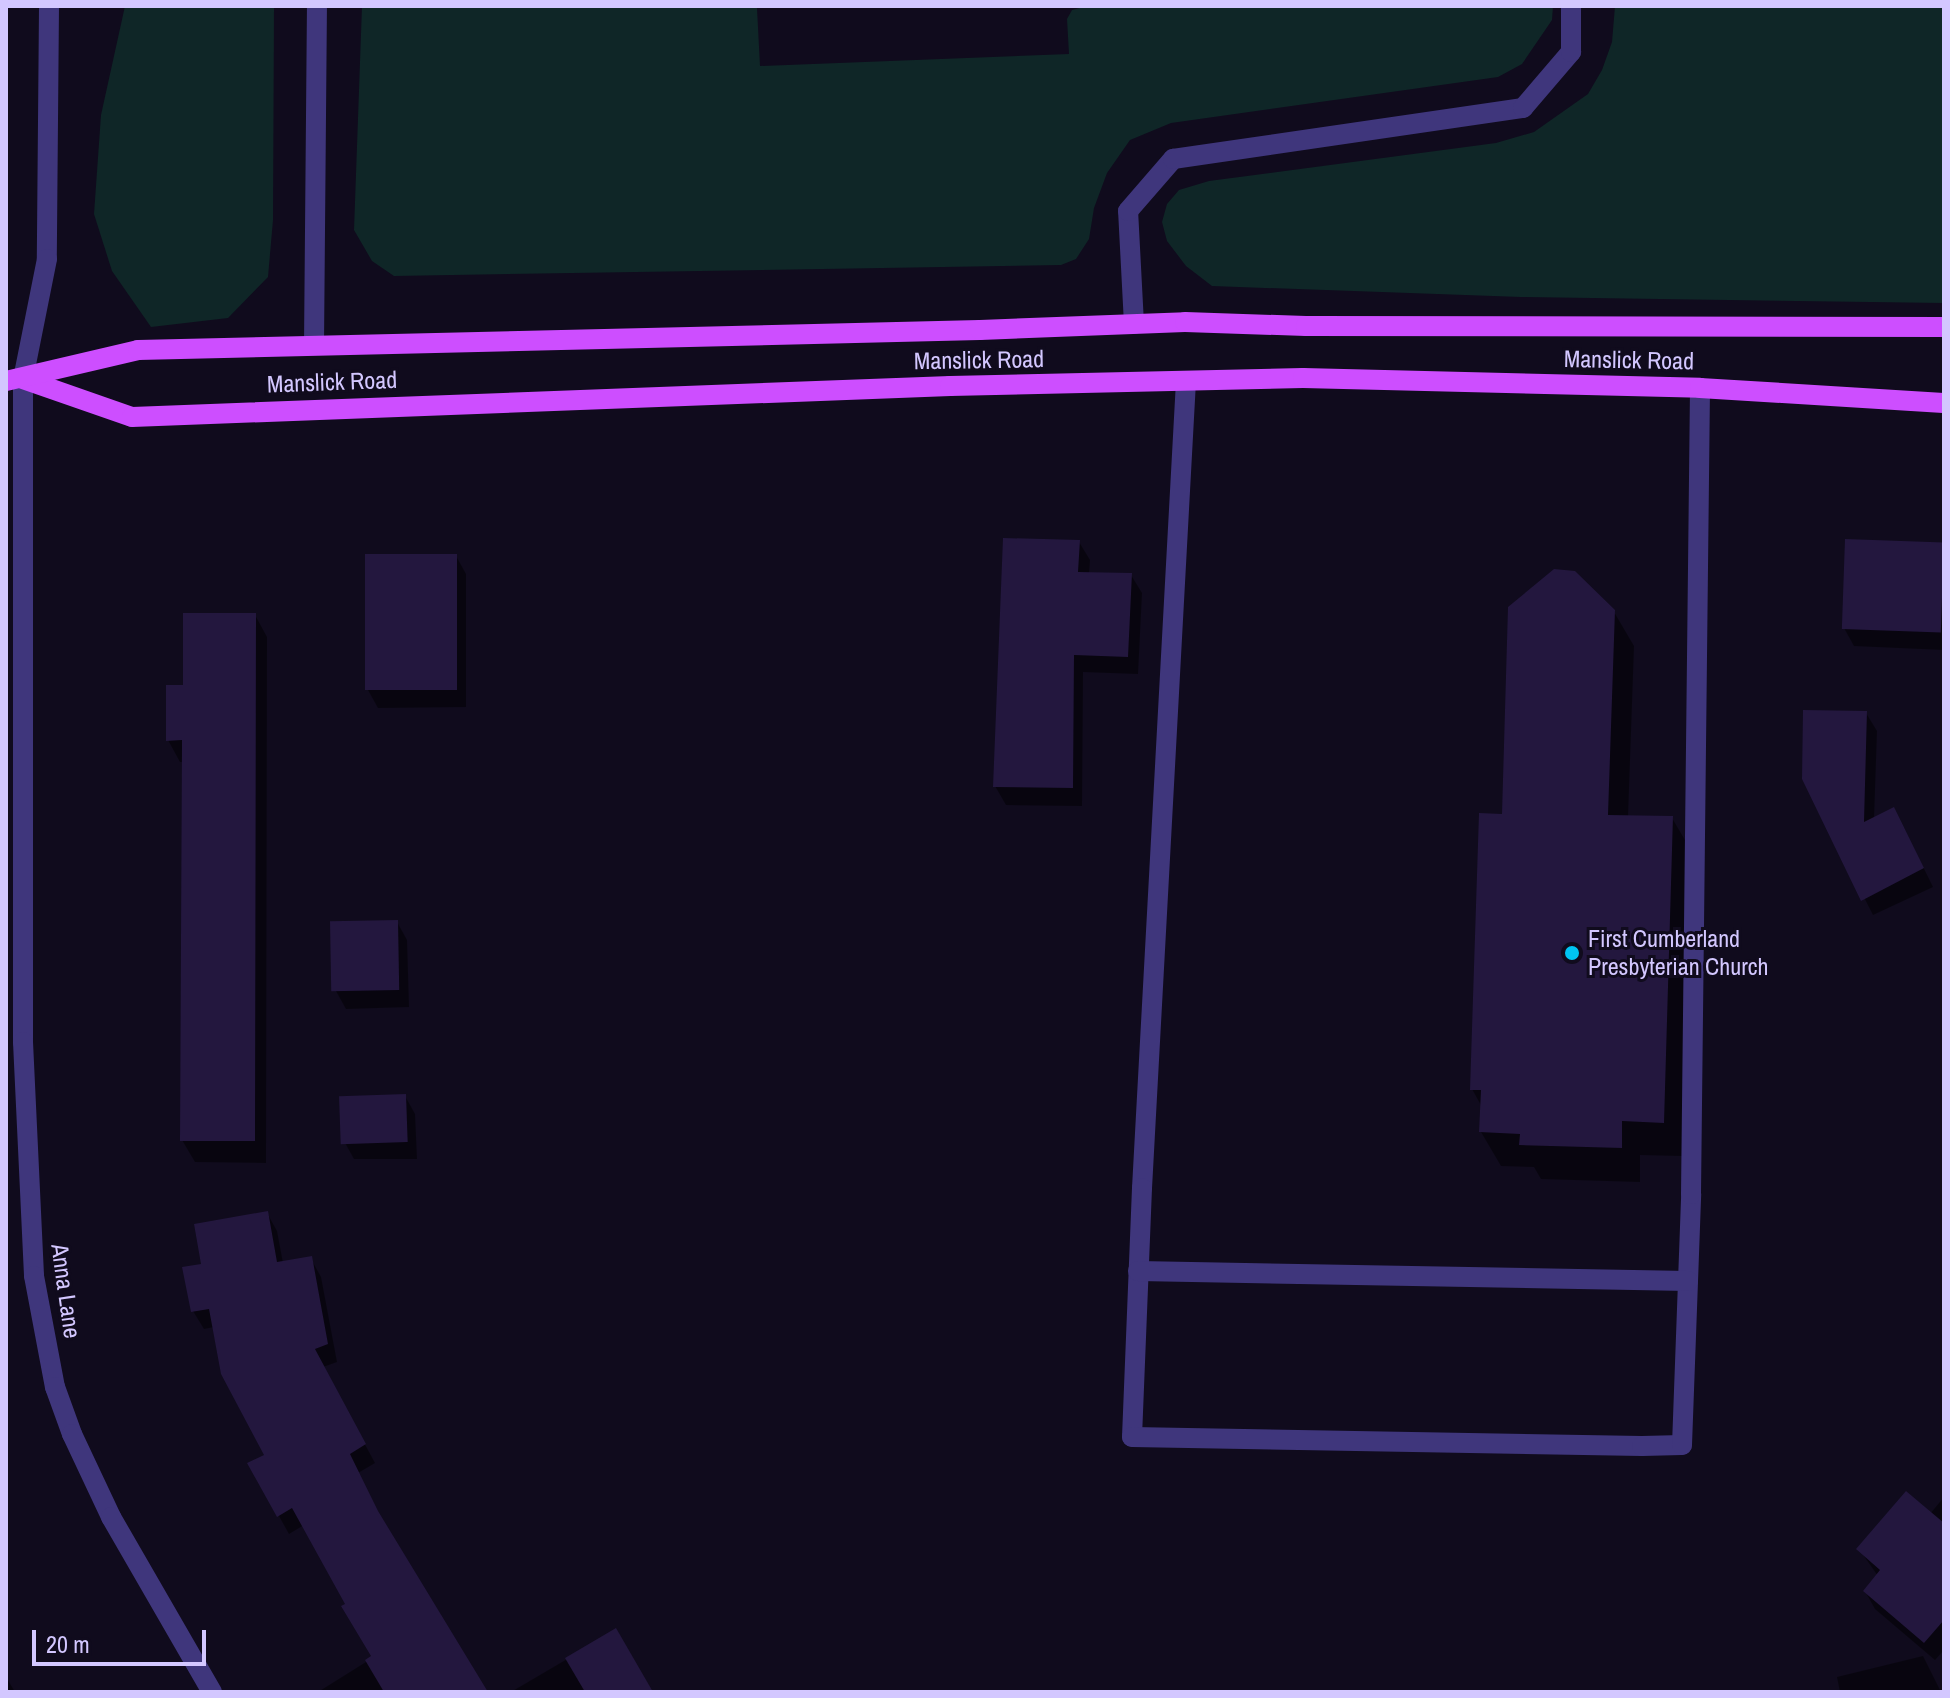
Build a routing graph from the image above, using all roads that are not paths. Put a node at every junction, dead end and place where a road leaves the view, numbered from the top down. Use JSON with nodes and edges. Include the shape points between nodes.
{"nodes":[{"id":1,"x":49,"y":6,"type":"edge"},
{"id":2,"x":317,"y":6,"type":"edge"},
{"id":3,"x":1571,"y":6,"type":"edge"},
{"id":4,"x":1134,"y":324,"type":"junction"},
{"id":5,"x":1944,"y":327,"type":"edge"},
{"id":6,"x":314,"y":345,"type":"junction"},
{"id":7,"x":14,"y":380,"type":"edge"},
{"id":8,"x":1186,"y":381,"type":"junction"},
{"id":9,"x":1700,"y":388,"type":"junction"},
{"id":10,"x":1944,"y":403,"type":"edge"},
{"id":11,"x":1138,"y":1271,"type":"junction"},
{"id":12,"x":1688,"y":1281,"type":"junction"},
{"id":13,"x":212,"y":1692,"type":"edge"}],
"edges":[{"from":1,"to":7,"type":"street","name":"Anna Lane","via":[[47,259]]},
{"from":2,"to":6,"type":"street"},
{"from":3,"to":4,"type":"street","via":[[1571,52],[1523,108],[1173,159],[1128,211]]},
{"from":4,"to":5,"type":"main road","name":"Manslick Road"},
{"from":4,"to":6,"type":"main road","name":"Manslick Road"},
{"from":6,"to":7,"type":"main road","name":"Manslick Road","via":[[138,350]]},
{"from":7,"to":8,"type":"main road","name":"Manslick Road","via":[[132,417]]},
{"from":7,"to":13,"type":"street","name":"Anna Lane","via":[[23,1042],[34,1276],[55,1387],[72,1434],[111,1517]]},
{"from":8,"to":9,"type":"main road","name":"Manslick Road","via":[[1303,378]]},
{"from":8,"to":11,"type":"street"},
{"from":9,"to":10,"type":"main road","name":"Manslick Road"},
{"from":9,"to":12,"type":"street"},
{"from":11,"to":12,"type":"street"},
{"from":11,"to":12,"type":"street","via":[[1132,1437],[1682,1445]]}]}
